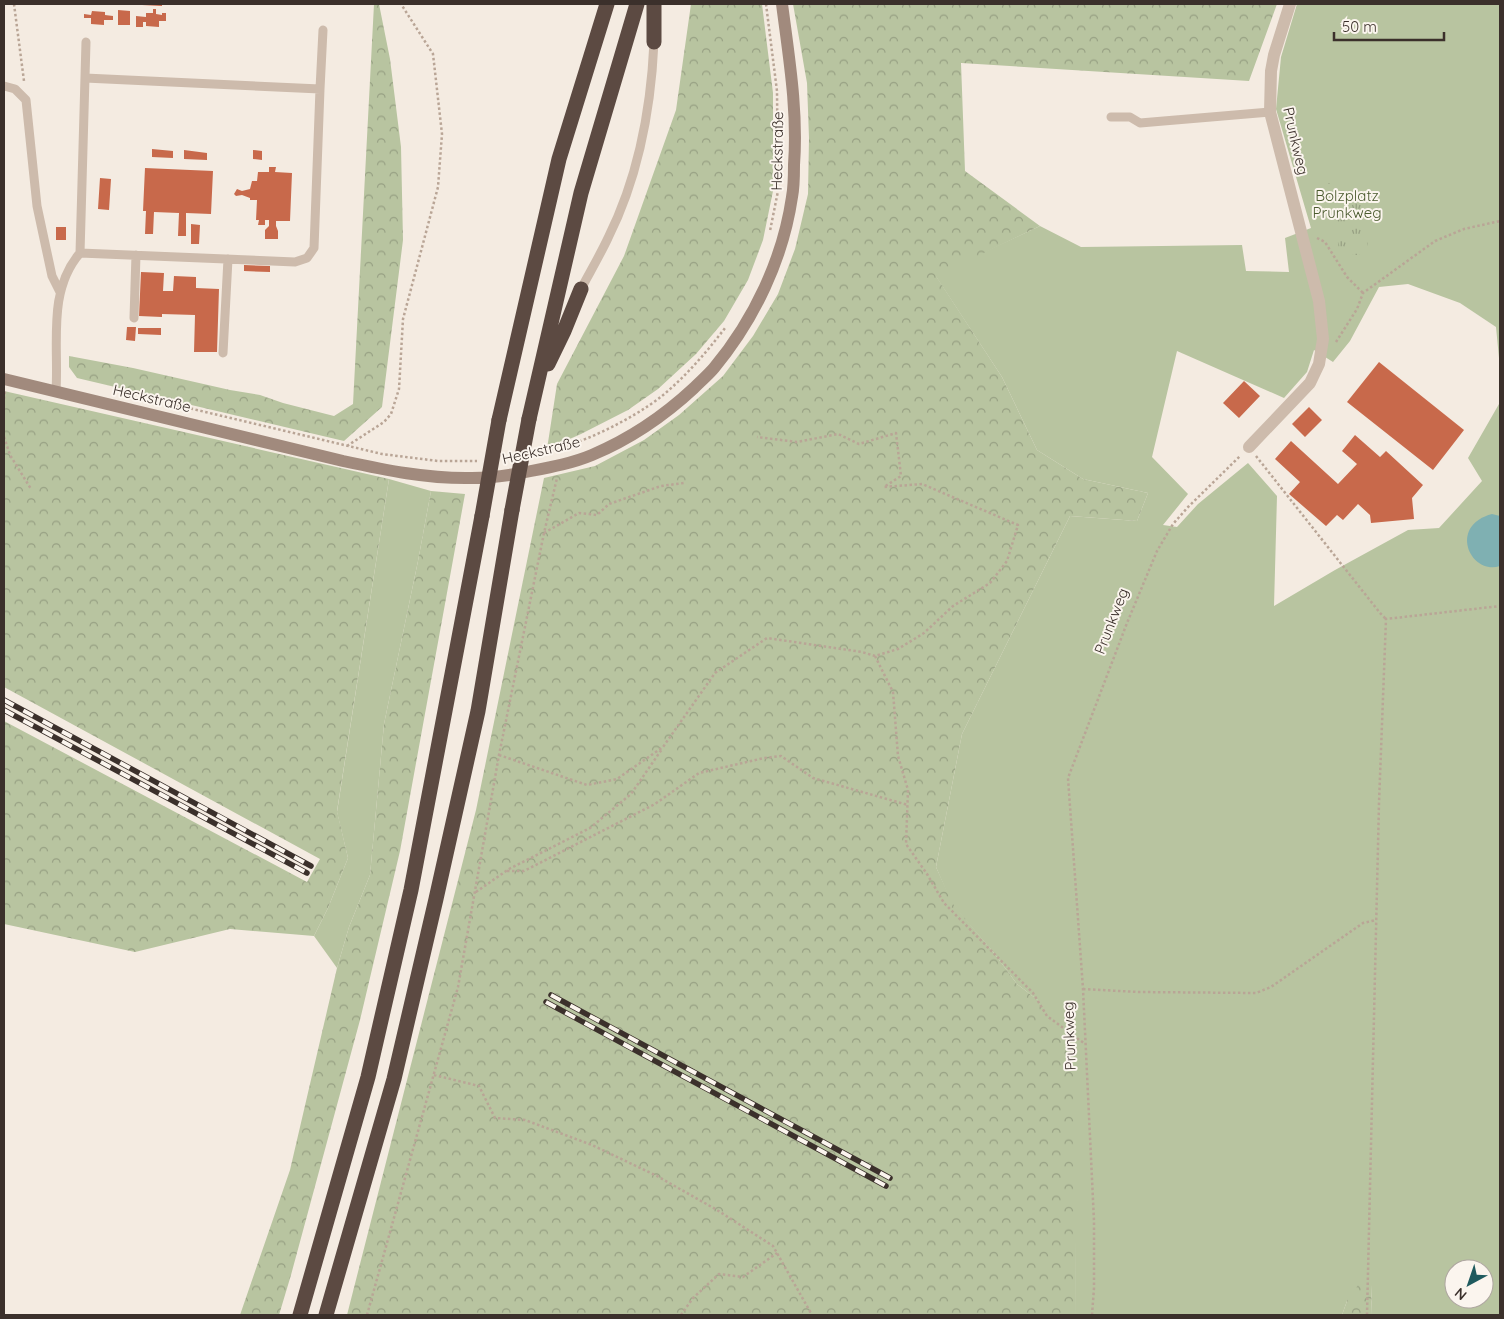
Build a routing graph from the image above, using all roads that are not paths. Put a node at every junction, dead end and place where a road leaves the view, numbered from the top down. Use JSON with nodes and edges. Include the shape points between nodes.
{"nodes":[{"id":1,"x":607,"y":4,"type":"edge"},
{"id":2,"x":637,"y":4,"type":"edge"},
{"id":3,"x":654,"y":4,"type":"edge"},
{"id":4,"x":782,"y":4,"type":"edge"},
{"id":5,"x":1290,"y":4,"type":"edge"},
{"id":6,"x":323,"y":30,"type":"dead end"},
{"id":7,"x":86,"y":42,"type":"dead end"},
{"id":8,"x":654,"y":42,"type":"joint"},
{"id":9,"x":85,"y":78,"type":"junction"},
{"id":10,"x":4,"y":86,"type":"edge"},
{"id":11,"x":320,"y":89,"type":"junction"},
{"id":12,"x":1270,"y":112,"type":"junction"},
{"id":13,"x":1111,"y":117,"type":"dead end"},
{"id":14,"x":80,"y":253,"type":"junction"},
{"id":15,"x":136,"y":255,"type":"junction"},
{"id":16,"x":228,"y":259,"type":"junction"},
{"id":17,"x":581,"y":289,"type":"joint"},
{"id":18,"x":60,"y":292,"type":"junction"},
{"id":19,"x":134,"y":318,"type":"dead end"},
{"id":20,"x":223,"y":353,"type":"dead end"},
{"id":21,"x":4,"y":379,"type":"edge"},
{"id":22,"x":535,"y":390,"type":"junction"},
{"id":23,"x":56,"y":392,"type":"junction"},
{"id":24,"x":1249,"y":448,"type":"road end"},
{"id":25,"x":300,"y":1315,"type":"edge"},
{"id":26,"x":326,"y":1315,"type":"edge"}],
"edges":[{"from":1,"to":25,"type":"highway","bridge":true,"via":[[559,159],[499,420],[411,890],[368,1077]]},
{"from":2,"to":22,"type":"highway","via":[[581,193]]},
{"from":3,"to":8,"type":"highway"},
{"from":4,"to":23,"type":"main road","name":"Heckstraße","via":[[794,87],[796,142],[792,196],[781,248],[764,290],[713,370],[672,409],[640,430],[592,455],[560,465],[510,475],[434,477],[343,461]]},
{"from":5,"to":12,"type":"street","name":"Prunkweg","via":[[1272,63]]},
{"from":6,"to":11,"type":"lane"},
{"from":7,"to":9,"type":"lane"},
{"from":8,"to":17,"type":"lane","via":[[647,119],[630,183],[609,237]]},
{"from":9,"to":11,"type":"lane"},
{"from":9,"to":14,"type":"lane"},
{"from":10,"to":18,"type":"lane","via":[[15,89],[26,100],[37,206],[52,276]]},
{"from":11,"to":16,"type":"lane","via":[[314,248],[307,258],[295,262]]},
{"from":12,"to":13,"type":"lane","via":[[1140,123],[1130,117]]},
{"from":12,"to":24,"type":"street","name":"Prunkweg","via":[[1319,301],[1323,339],[1319,364],[1310,383]]},
{"from":14,"to":15,"type":"lane"},
{"from":14,"to":18,"type":"lane","via":[[71,263]]},
{"from":15,"to":16,"type":"lane"},
{"from":15,"to":19,"type":"lane"},
{"from":16,"to":20,"type":"lane"},
{"from":17,"to":22,"type":"highway"},
{"from":18,"to":23,"type":"lane"},
{"from":21,"to":23,"type":"main road","name":"Heckstraße"},
{"from":22,"to":26,"type":"highway","bridge":true,"via":[[478,711],[430,928],[394,1079]]}]}
